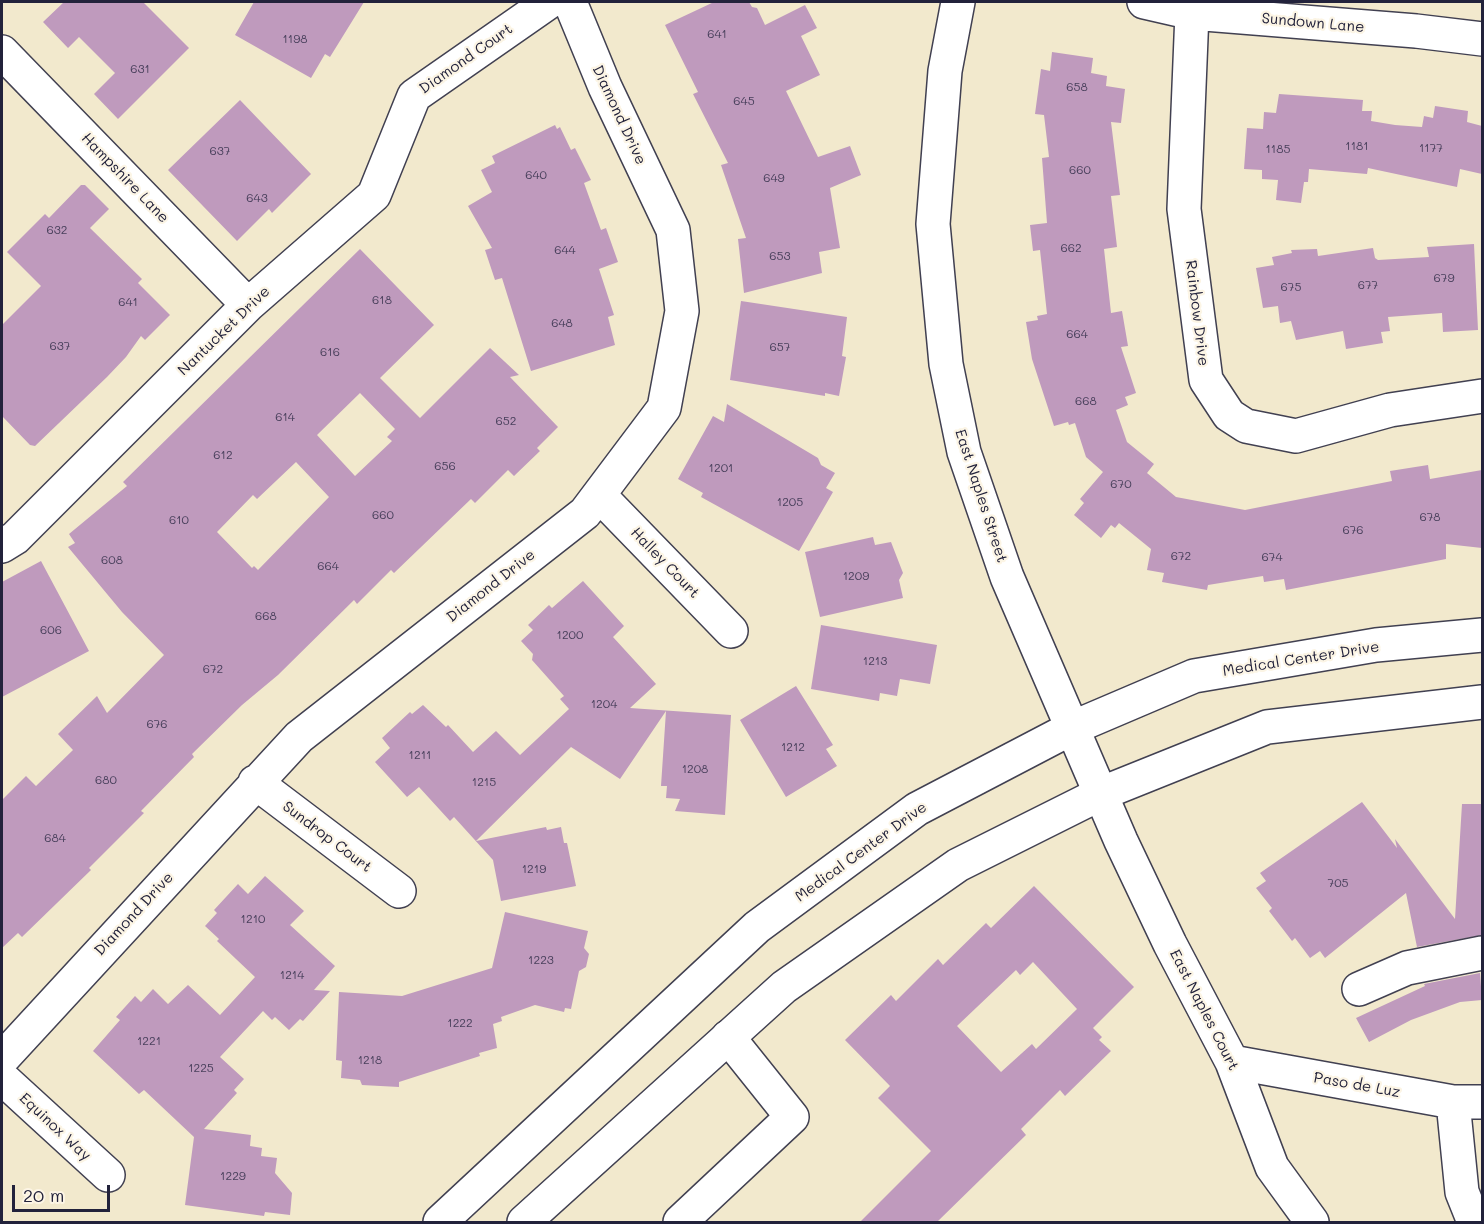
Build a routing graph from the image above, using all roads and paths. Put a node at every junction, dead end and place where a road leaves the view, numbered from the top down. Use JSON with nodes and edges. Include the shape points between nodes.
{"nodes":[{"id":1,"x":549,"y":2,"type":"edge"},
{"id":2,"x":570,"y":2,"type":"edge"},
{"id":3,"x":958,"y":2,"type":"edge"},
{"id":4,"x":1144,"y":2,"type":"edge"},
{"id":5,"x":1191,"y":13,"type":"junction"},
{"id":6,"x":1482,"y":39,"type":"edge"},
{"id":7,"x":2,"y":52,"type":"edge"},
{"id":8,"x":414,"y":96,"type":"joint"},
{"id":9,"x":248,"y":304,"type":"junction"},
{"id":10,"x":1482,"y":396,"type":"edge"},
{"id":11,"x":598,"y":495,"type":"junction"},
{"id":12,"x":2,"y":546,"type":"edge"},
{"id":13,"x":731,"y":631,"type":"dead end"},
{"id":14,"x":1482,"y":635,"type":"edge"},
{"id":15,"x":1482,"y":702,"type":"edge"},
{"id":16,"x":1072,"y":728,"type":"junction"},
{"id":17,"x":255,"y":782,"type":"junction"},
{"id":18,"x":1100,"y":794,"type":"junction"},
{"id":19,"x":399,"y":891,"type":"dead end"},
{"id":20,"x":1482,"y":952,"type":"edge"},
{"id":21,"x":1359,"y":989,"type":"dead end"},
{"id":22,"x":728,"y":1037,"type":"junction"},
{"id":23,"x":2,"y":1059,"type":"edge"},
{"id":24,"x":1232,"y":1062,"type":"junction"},
{"id":25,"x":2,"y":1078,"type":"edge"},
{"id":26,"x":1468,"y":1102,"type":"edge"},
{"id":27,"x":108,"y":1176,"type":"dead end"},
{"id":28,"x":440,"y":1222,"type":"edge"},
{"id":29,"x":524,"y":1222,"type":"edge"},
{"id":30,"x":680,"y":1222,"type":"edge"},
{"id":31,"x":1312,"y":1222,"type":"edge"},
{"id":32,"x":1474,"y":1222,"type":"edge"}],
"edges":[{"from":1,"to":8,"type":"street","name":"Diamond Court"},
{"from":2,"to":11,"type":"street","name":"Diamond Drive","via":[[605,87],[673,230],[682,311],[664,408]]},
{"from":3,"to":16,"type":"street","name":"East Naples Street","via":[[945,71],[933,224],[946,364],[964,452],[1007,577]]},
{"from":4,"to":5,"type":"street","name":"Sundown Lane"},
{"from":5,"to":6,"type":"street","name":"Sundown Lane"},
{"from":5,"to":10,"type":"street","name":"Rainbow Drive","via":[[1184,209],[1206,380],[1229,415],[1246,426],[1296,436],[1390,410]]},
{"from":7,"to":9,"type":"street","name":"Hampshire Lane"},
{"from":8,"to":9,"type":"street","name":"Nantucket Drive","via":[[374,195]]},
{"from":9,"to":12,"type":"street","name":"Nantucket Drive","via":[[15,538]]},
{"from":11,"to":13,"type":"street","name":"Halley Court"},
{"from":11,"to":17,"type":"street","name":"Diamond Drive","via":[[585,513],[299,737]]},
{"from":14,"to":16,"type":"street","name":"Medical Center Drive","via":[[1376,645],[1194,676]]},
{"from":15,"to":18,"type":"street","via":[[1267,727]]},
{"from":16,"to":18,"type":"street","name":"East Naples Street"},
{"from":16,"to":28,"type":"street","name":"Medical Center Drive","via":[[917,809],[757,927]]},
{"from":17,"to":19,"type":"street","name":"Sundrop Court"},
{"from":17,"to":23,"type":"street","name":"Diamond Drive"},
{"from":18,"to":22,"type":"street","via":[[958,865],[784,987]]},
{"from":18,"to":24,"type":"street","name":"East Naples Court","via":[[1170,944]]},
{"from":20,"to":21,"type":"street","via":[[1407,968]]},
{"from":22,"to":29,"type":"street"},
{"from":22,"to":30,"type":"street","via":[[792,1117]]},
{"from":24,"to":26,"type":"street","name":"Paso de Luz"},
{"from":24,"to":31,"type":"street","name":"East Naples Court","via":[[1272,1167]]},
{"from":25,"to":27,"type":"street","name":"Equinox Way"},
{"from":26,"to":32,"type":"street","via":[[1462,1192]]}]}
